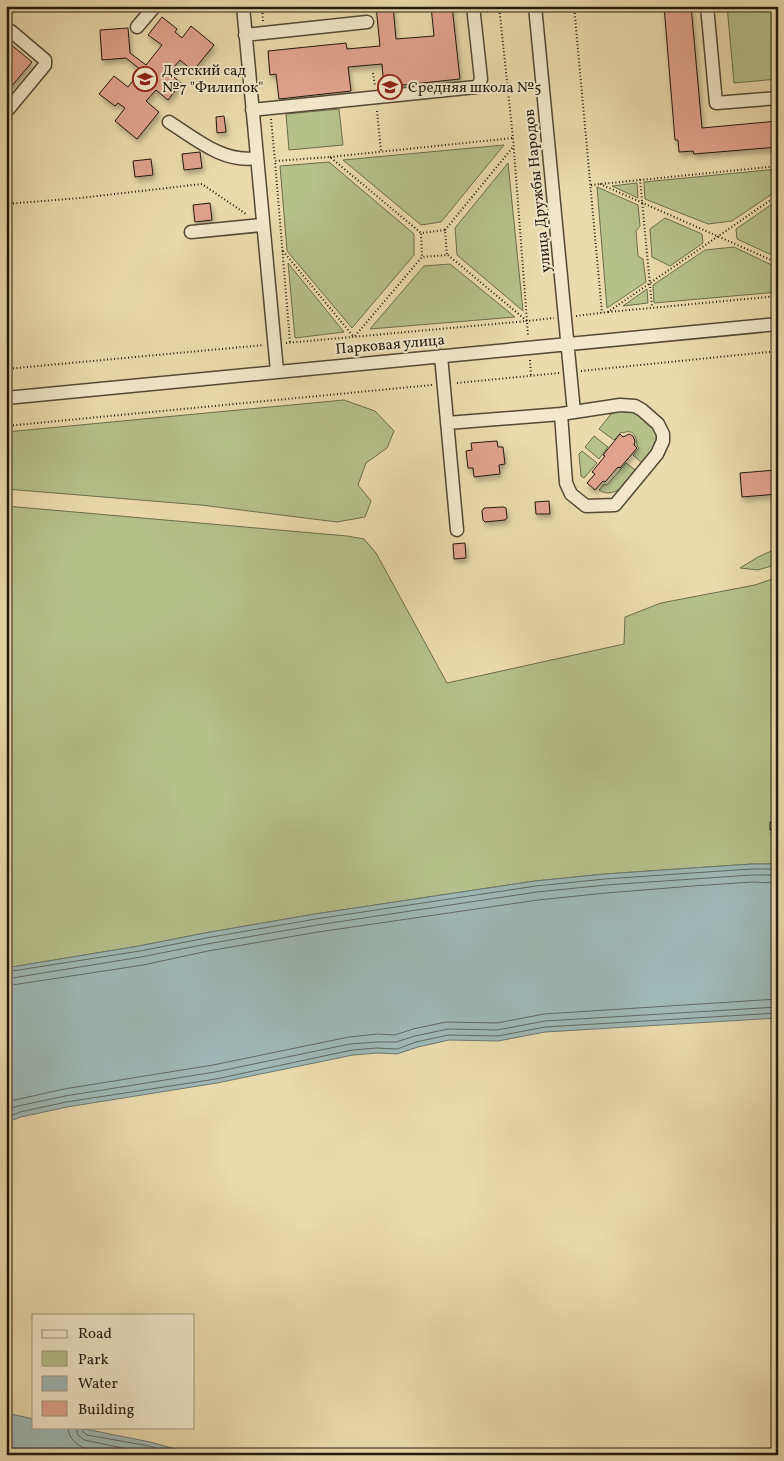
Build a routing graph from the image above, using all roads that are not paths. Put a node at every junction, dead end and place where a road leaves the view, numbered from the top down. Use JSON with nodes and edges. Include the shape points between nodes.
{"nodes":[{"id":1,"x":155,"y":6,"type":"edge"},
{"id":2,"x":473,"y":6,"type":"edge"},
{"id":3,"x":535,"y":6,"type":"edge"},
{"id":4,"x":707,"y":6,"type":"edge"},
{"id":5,"x":240,"y":9,"type":"edge"},
{"id":6,"x":367,"y":22,"type":"dead end"},
{"id":7,"x":137,"y":27,"type":"dead end"},
{"id":8,"x":6,"y":28,"type":"edge"},
{"id":9,"x":245,"y":34,"type":"junction"},
{"id":10,"x":778,"y":98,"type":"edge"},
{"id":11,"x":252,"y":110,"type":"junction"},
{"id":12,"x":6,"y":112,"type":"edge"},
{"id":13,"x":170,"y":122,"type":"dead end"},
{"id":14,"x":256,"y":158,"type":"junction"},
{"id":15,"x":262,"y":225,"type":"junction"},
{"id":16,"x":191,"y":232,"type":"dead end"},
{"id":17,"x":778,"y":324,"type":"edge"},
{"id":18,"x":569,"y":344,"type":"junction"},
{"id":19,"x":441,"y":356,"type":"junction"},
{"id":20,"x":277,"y":371,"type":"junction"},
{"id":21,"x":6,"y":398,"type":"edge"},
{"id":22,"x":574,"y":412,"type":"junction"},
{"id":23,"x":561,"y":414,"type":"junction"},
{"id":24,"x":447,"y":423,"type":"junction"},
{"id":25,"x":457,"y":530,"type":"dead end"}],
"edges":[{"from":1,"to":7,"type":"street"},
{"from":2,"to":11,"type":"street","via":[[481,79],[476,87]]},
{"from":3,"to":18,"type":"street","name":"улица Дружбы Народов"},
{"from":4,"to":10,"type":"street","via":[[716,104]]},
{"from":5,"to":9,"type":"street"},
{"from":6,"to":9,"type":"street"},
{"from":8,"to":12,"type":"street","via":[[45,60],[45,65]]},
{"from":9,"to":11,"type":"street"},
{"from":11,"to":14,"type":"street"},
{"from":13,"to":14,"type":"street","via":[[220,154],[240,159]]},
{"from":14,"to":15,"type":"street"},
{"from":15,"to":16,"type":"street"},
{"from":15,"to":20,"type":"street"},
{"from":17,"to":18,"type":"street","name":"Парковая улица"},
{"from":18,"to":19,"type":"street","name":"Парковая улица"},
{"from":18,"to":22,"type":"street","name":"улица Дружбы Народов"},
{"from":19,"to":20,"type":"street","name":"Парковая улица"},
{"from":19,"to":24,"type":"street"},
{"from":20,"to":21,"type":"street","name":"Парковая улица"},
{"from":22,"to":23,"type":"street"},
{"from":22,"to":23,"type":"street","via":[[628,405],[642,410],[661,429],[661,449],[615,505],[586,506],[568,489]]},
{"from":23,"to":24,"type":"street"},
{"from":24,"to":25,"type":"street"}]}
